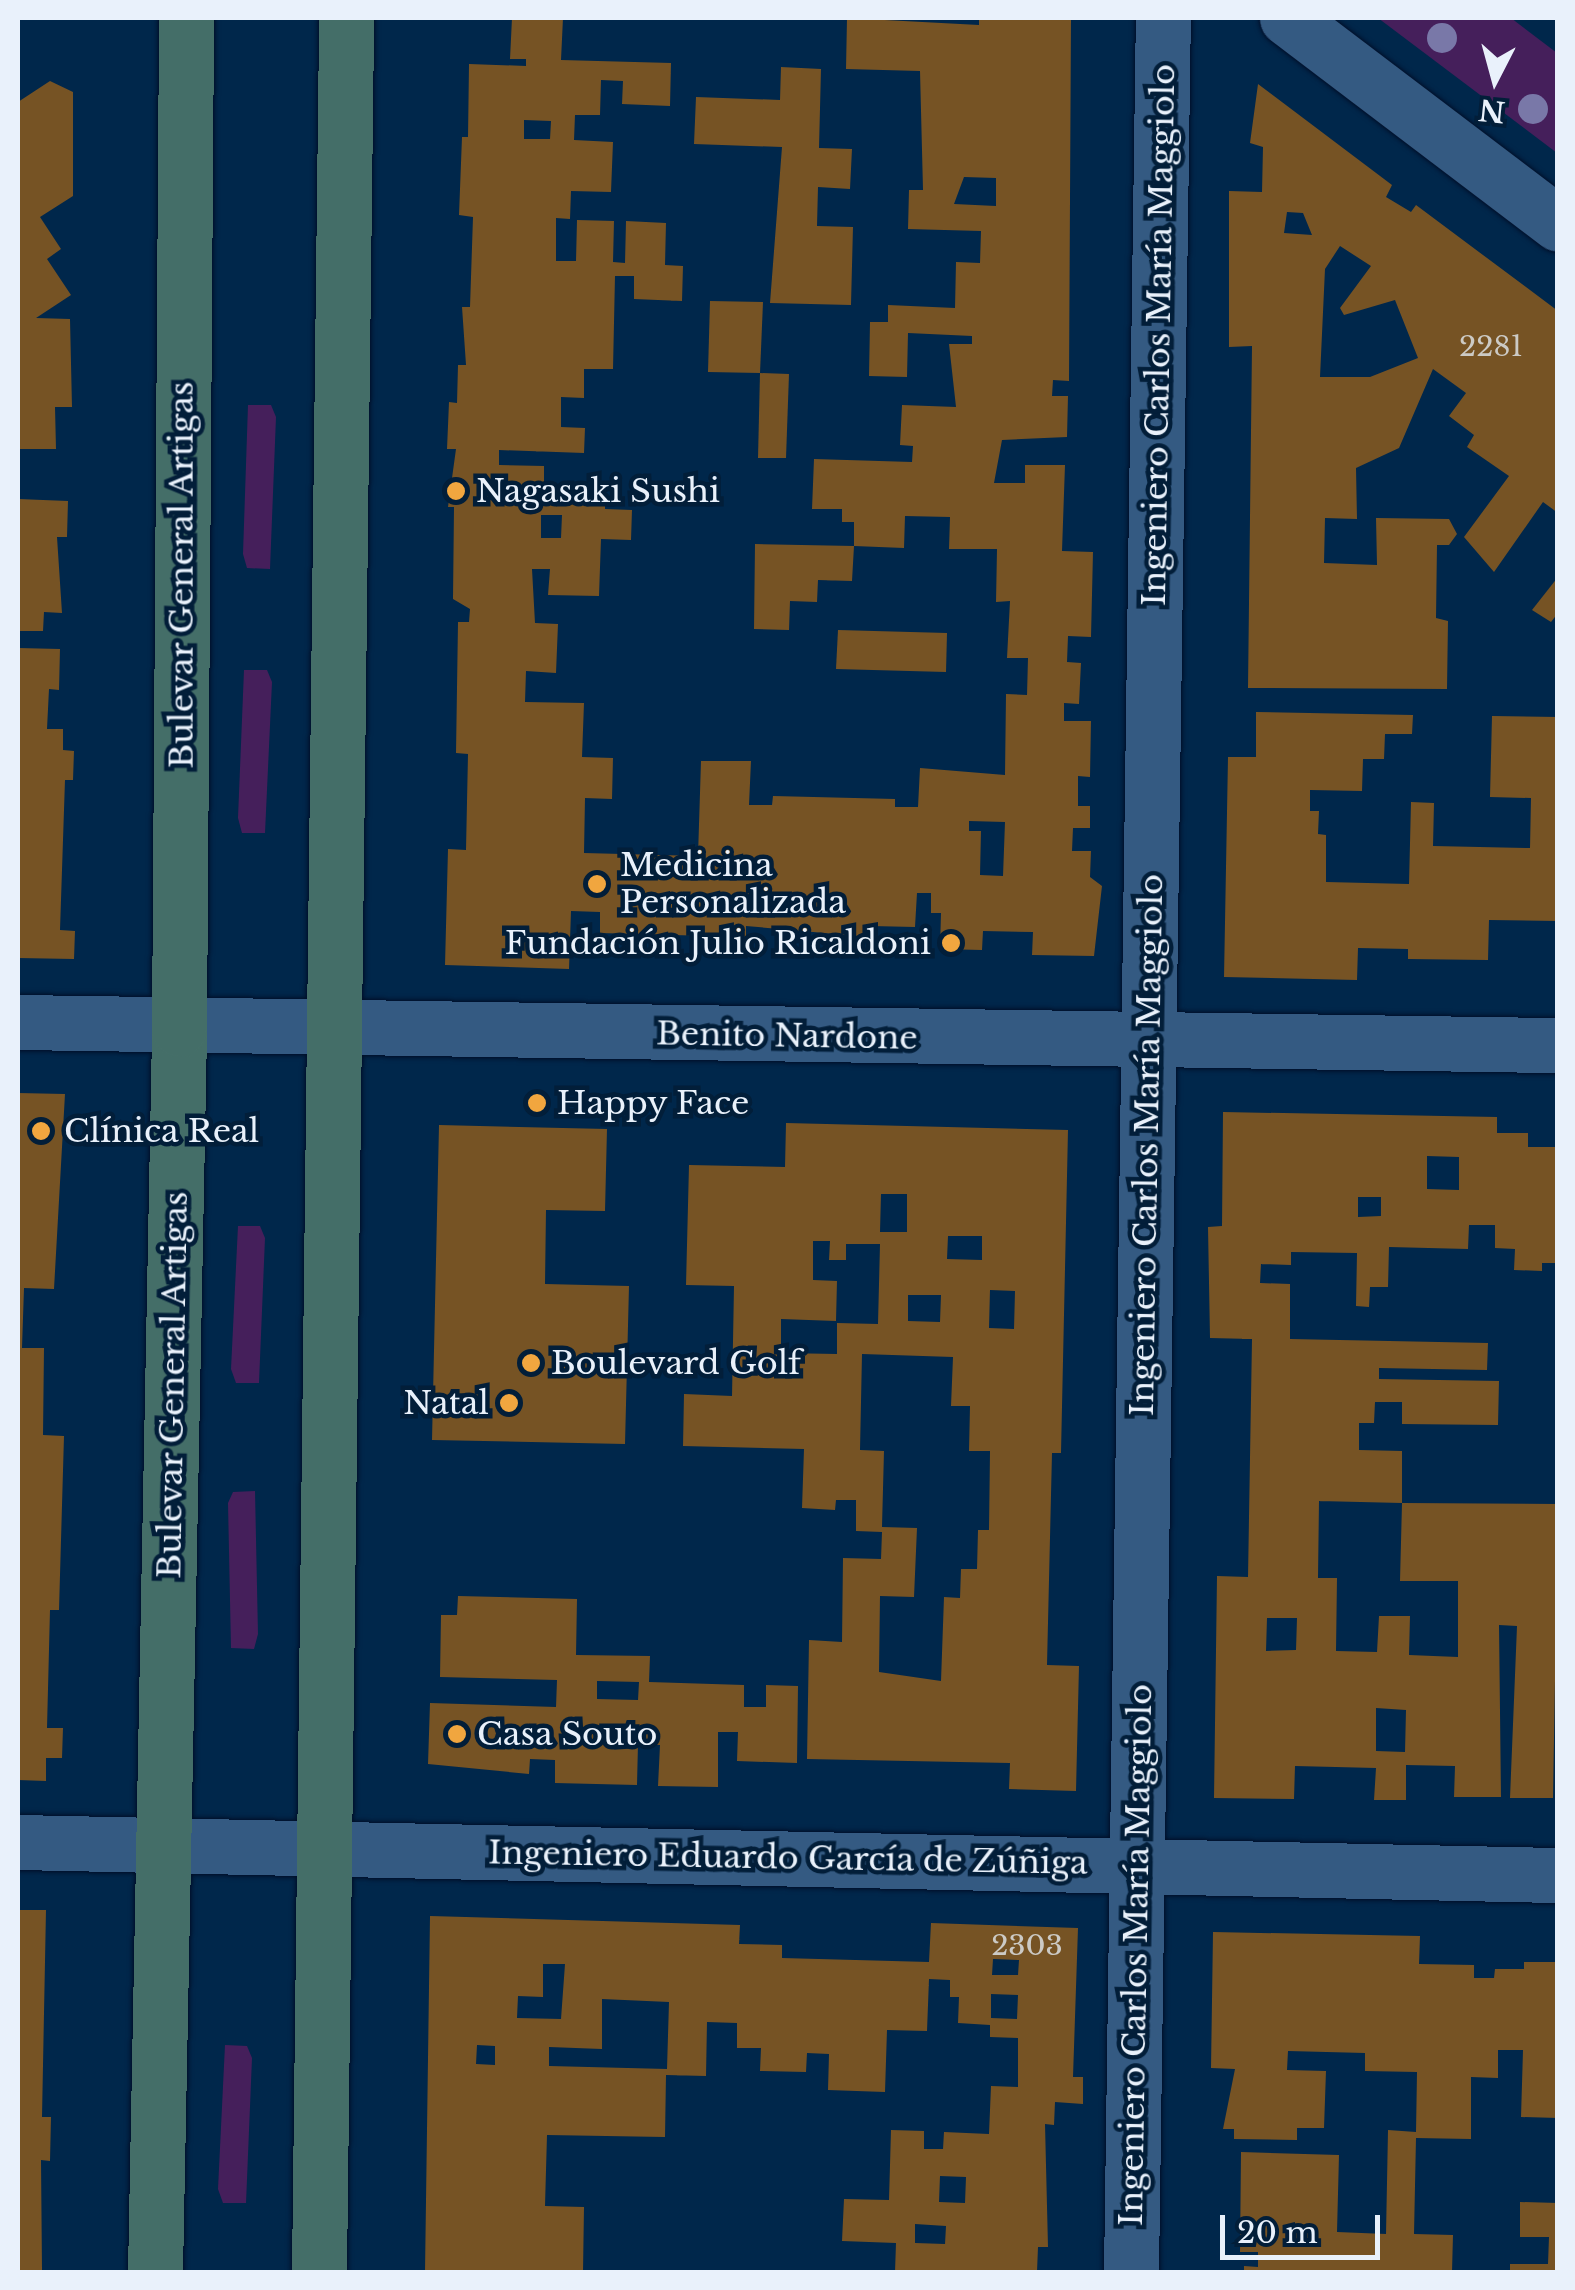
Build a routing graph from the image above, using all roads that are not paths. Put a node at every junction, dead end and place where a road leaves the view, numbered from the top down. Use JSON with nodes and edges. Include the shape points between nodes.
{"nodes":[{"id":1,"x":186,"y":18,"type":"edge"},
{"id":2,"x":346,"y":18,"type":"edge"},
{"id":3,"x":1164,"y":18,"type":"edge"},
{"id":4,"x":1287,"y":18,"type":"edge"},
{"id":5,"x":1558,"y":224,"type":"edge"},
{"id":6,"x":18,"y":1022,"type":"edge"},
{"id":7,"x":179,"y":1029,"type":"junction"},
{"id":8,"x":330,"y":1032,"type":"junction"},
{"id":9,"x":1148,"y":1040,"type":"junction"},
{"id":10,"x":1558,"y":1045,"type":"edge"},
{"id":11,"x":18,"y":1842,"type":"edge"},
{"id":12,"x":164,"y":1846,"type":"junction"},
{"id":13,"x":322,"y":1849,"type":"junction"},
{"id":14,"x":1137,"y":1866,"type":"junction"},
{"id":15,"x":1558,"y":1875,"type":"edge"},
{"id":16,"x":155,"y":2272,"type":"edge"},
{"id":17,"x":319,"y":2272,"type":"edge"},
{"id":18,"x":1131,"y":2272,"type":"edge"}],
"edges":[{"from":1,"to":7,"type":"main road","name":"Bulevar General Artigas"},
{"from":2,"to":8,"type":"main road"},
{"from":3,"to":9,"type":"street","name":"Ingeniero Carlos María Maggiolo"},
{"from":4,"to":5,"type":"street"},
{"from":6,"to":7,"type":"street","name":"Benito Nardone"},
{"from":7,"to":8,"type":"street","name":"Benito Nardone"},
{"from":7,"to":12,"type":"main road","name":"Bulevar General Artigas"},
{"from":8,"to":9,"type":"street","name":"Benito Nardone"},
{"from":8,"to":13,"type":"main road"},
{"from":9,"to":10,"type":"street","name":"Benito Nardone"},
{"from":9,"to":14,"type":"street","name":"Ingeniero Carlos María Maggiolo"},
{"from":11,"to":12,"type":"street","name":"Ingeniero Eduardo García de Zúñiga"},
{"from":12,"to":13,"type":"street","name":"Ingeniero Eduardo García de Zúñiga"},
{"from":12,"to":16,"type":"main road","name":"Bulevar General Artigas"},
{"from":13,"to":14,"type":"street","name":"Ingeniero Eduardo García de Zúñiga"},
{"from":13,"to":17,"type":"main road"},
{"from":14,"to":15,"type":"street","name":"Ingeniero Eduardo García de Zúñiga"},
{"from":14,"to":18,"type":"street","name":"Ingeniero Carlos María Maggiolo"}]}
